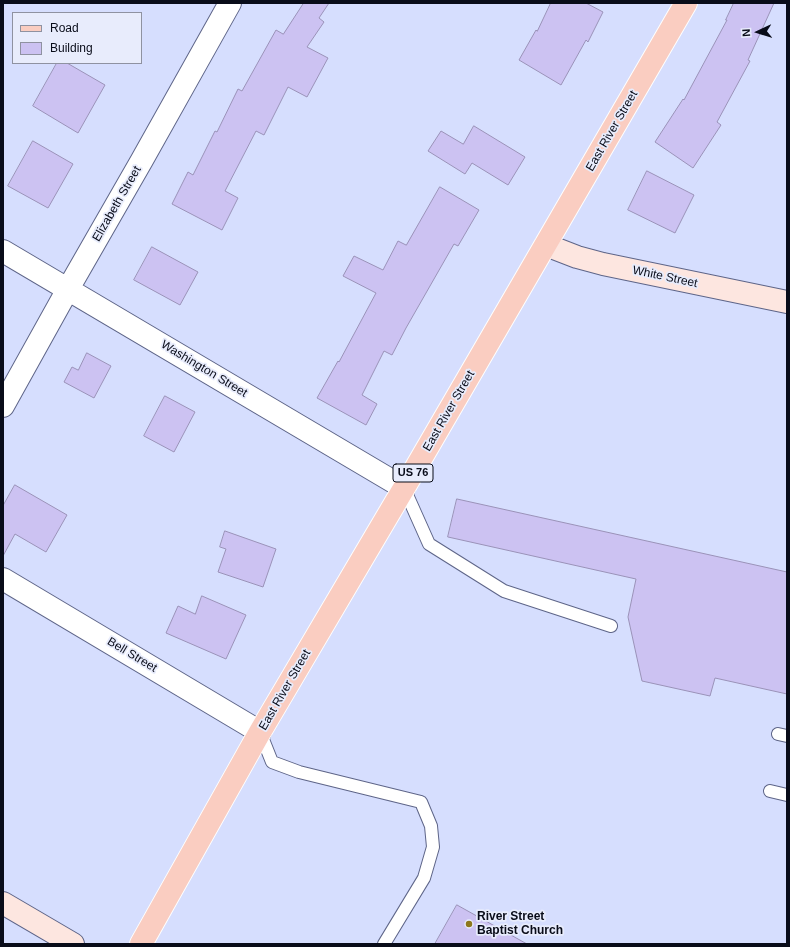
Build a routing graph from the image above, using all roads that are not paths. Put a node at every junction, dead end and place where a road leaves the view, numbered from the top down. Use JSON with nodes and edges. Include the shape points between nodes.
{"nodes":[{"id":1,"x":230,"y":3,"type":"edge"},
{"id":2,"x":686,"y":3,"type":"edge"},
{"id":3,"x":546,"y":245,"type":"junction"},
{"id":4,"x":3,"y":251,"type":"edge"},
{"id":5,"x":68,"y":289,"type":"junction"},
{"id":6,"x":787,"y":302,"type":"edge"},
{"id":7,"x":3,"y":406,"type":"edge"},
{"id":8,"x":404,"y":488,"type":"junction"},
{"id":9,"x":3,"y":579,"type":"edge"},
{"id":10,"x":611,"y":626,"type":"dead end"},
{"id":11,"x":260,"y":732,"type":"junction"},
{"id":12,"x":770,"y":791,"type":"dead end"},
{"id":13,"x":787,"y":795,"type":"edge"},
{"id":14,"x":3,"y":903,"type":"edge"},
{"id":15,"x":73,"y":944,"type":"edge"},
{"id":16,"x":141,"y":944,"type":"edge"},
{"id":17,"x":384,"y":944,"type":"edge"}],
"edges":[{"from":1,"to":5,"type":"street","name":"Elizabeth Street"},
{"from":2,"to":3,"type":"main road","name":"East River Street","number":"US 76"},
{"from":3,"to":6,"type":"street","name":"White Street","via":[[603,264]]},
{"from":3,"to":8,"type":"main road","name":"East River Street","number":"US 76"},
{"from":4,"to":5,"type":"street","name":"Washington Street"},
{"from":5,"to":7,"type":"street","name":"Elizabeth Street"},
{"from":5,"to":8,"type":"street","name":"Washington Street"},
{"from":8,"to":10,"type":"lane","via":[[429,544],[504,591]]},
{"from":8,"to":11,"type":"main road","name":"East River Street","number":"US 76"},
{"from":9,"to":11,"type":"street","name":"Bell Street"},
{"from":11,"to":16,"type":"main road","name":"East River Street","number":"US 76"},
{"from":11,"to":17,"type":"lane","via":[[272,762],[299,772],[421,802],[431,826],[433,847],[424,878]]},
{"from":12,"to":13,"type":"lane"},
{"from":14,"to":15,"type":"street"}]}
